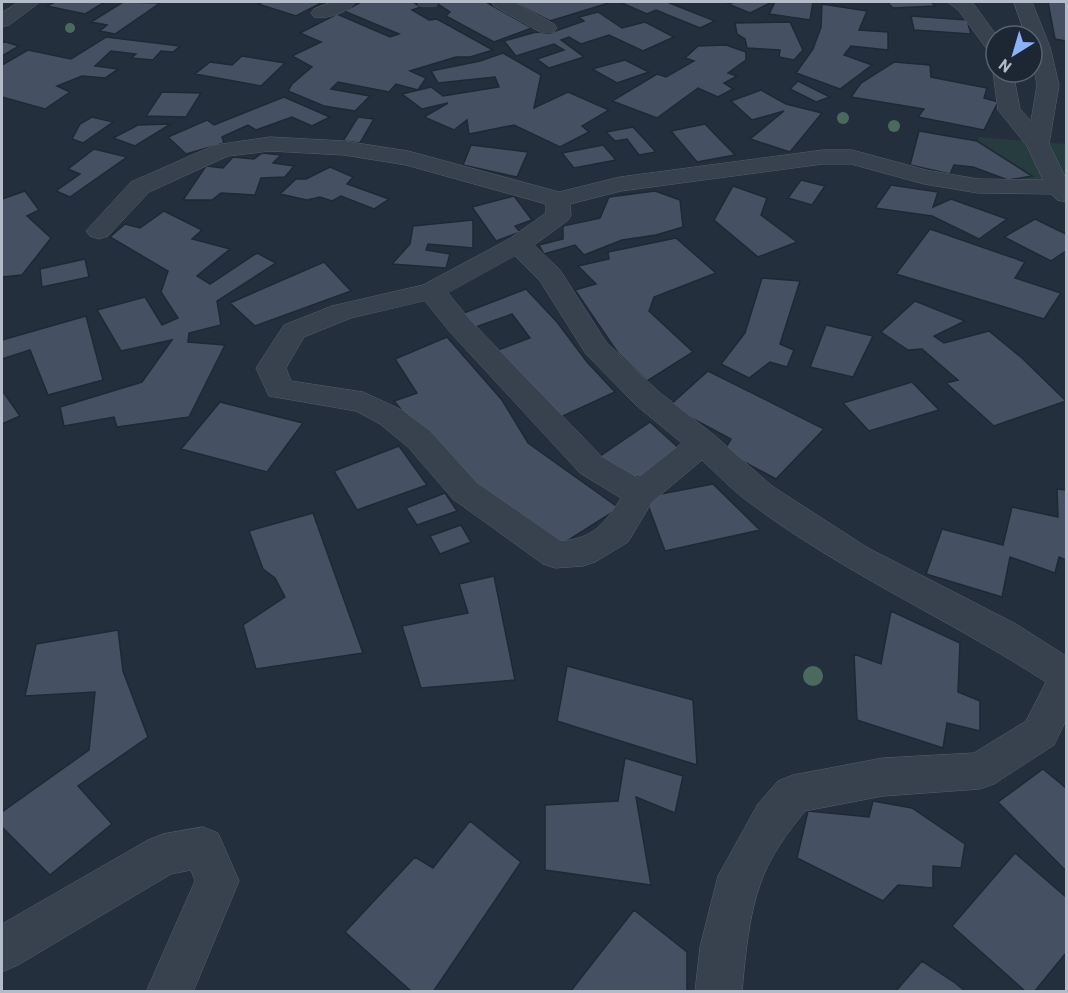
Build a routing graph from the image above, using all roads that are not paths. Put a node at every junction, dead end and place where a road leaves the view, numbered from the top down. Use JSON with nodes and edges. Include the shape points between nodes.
{"nodes":[{"id":1,"x":31,"y":2,"type":"edge"},
{"id":2,"x":347,"y":2,"type":"edge"},
{"id":3,"x":501,"y":2,"type":"edge"},
{"id":4,"x":957,"y":2,"type":"edge"},
{"id":5,"x":1023,"y":2,"type":"edge"},
{"id":6,"x":321,"y":14,"type":"dead end"},
{"id":7,"x":2,"y":21,"type":"edge"},
{"id":8,"x":547,"y":28,"type":"dead end"},
{"id":9,"x":984,"y":32,"type":"edge"},
{"id":10,"x":1005,"y":84,"type":"edge"},
{"id":11,"x":1038,"y":144,"type":"junction"},
{"id":12,"x":1062,"y":191,"type":"edge"},
{"id":13,"x":558,"y":200,"type":"junction"},
{"id":14,"x":99,"y":231,"type":"dead end"},
{"id":15,"x":518,"y":244,"type":"junction"},
{"id":16,"x":432,"y":291,"type":"junction"},
{"id":17,"x":703,"y":443,"type":"junction"},
{"id":18,"x":640,"y":494,"type":"junction"},
{"id":19,"x":1066,"y":675,"type":"edge"},
{"id":20,"x":1066,"y":681,"type":"edge"},
{"id":21,"x":2,"y":949,"type":"edge"},
{"id":22,"x":169,"y":992,"type":"edge"},
{"id":23,"x":718,"y":992,"type":"edge"}],
"edges":[{"from":1,"to":7,"type":"street"},
{"from":2,"to":6,"type":"street"},
{"from":3,"to":8,"type":"street"},
{"from":4,"to":9,"type":"street","via":[[966,7]]},
{"from":5,"to":11,"type":"street","via":[[1040,47],[1048,85]]},
{"from":10,"to":11,"type":"street","via":[[1009,110]]},
{"from":11,"to":12,"type":"street"},
{"from":12,"to":13,"type":"street","via":[[978,186],[924,177],[852,157],[824,157],[620,184]]},
{"from":13,"to":14,"type":"street","via":[[408,158],[344,148],[270,144],[223,150],[140,187]]},
{"from":13,"to":15,"type":"street","via":[[558,216]]},
{"from":15,"to":16,"type":"street"},
{"from":15,"to":17,"type":"street","via":[[551,276],[596,348],[648,399]]},
{"from":16,"to":18,"type":"street","via":[[591,465]]},
{"from":16,"to":18,"type":"street","via":[[342,312],[294,331],[272,368],[280,389],[363,402],[391,417],[419,439],[465,491],[555,555],[583,553],[616,533]]},
{"from":17,"to":18,"type":"street"},
{"from":17,"to":19,"type":"street","via":[[760,494],[856,557],[1003,635]]},
{"from":20,"to":23,"type":"street","via":[[1040,733],[980,771],[883,777],[793,794],[772,818],[740,876],[723,947]]},
{"from":21,"to":22,"type":"street","via":[[163,855],[202,847],[217,881]]}]}
